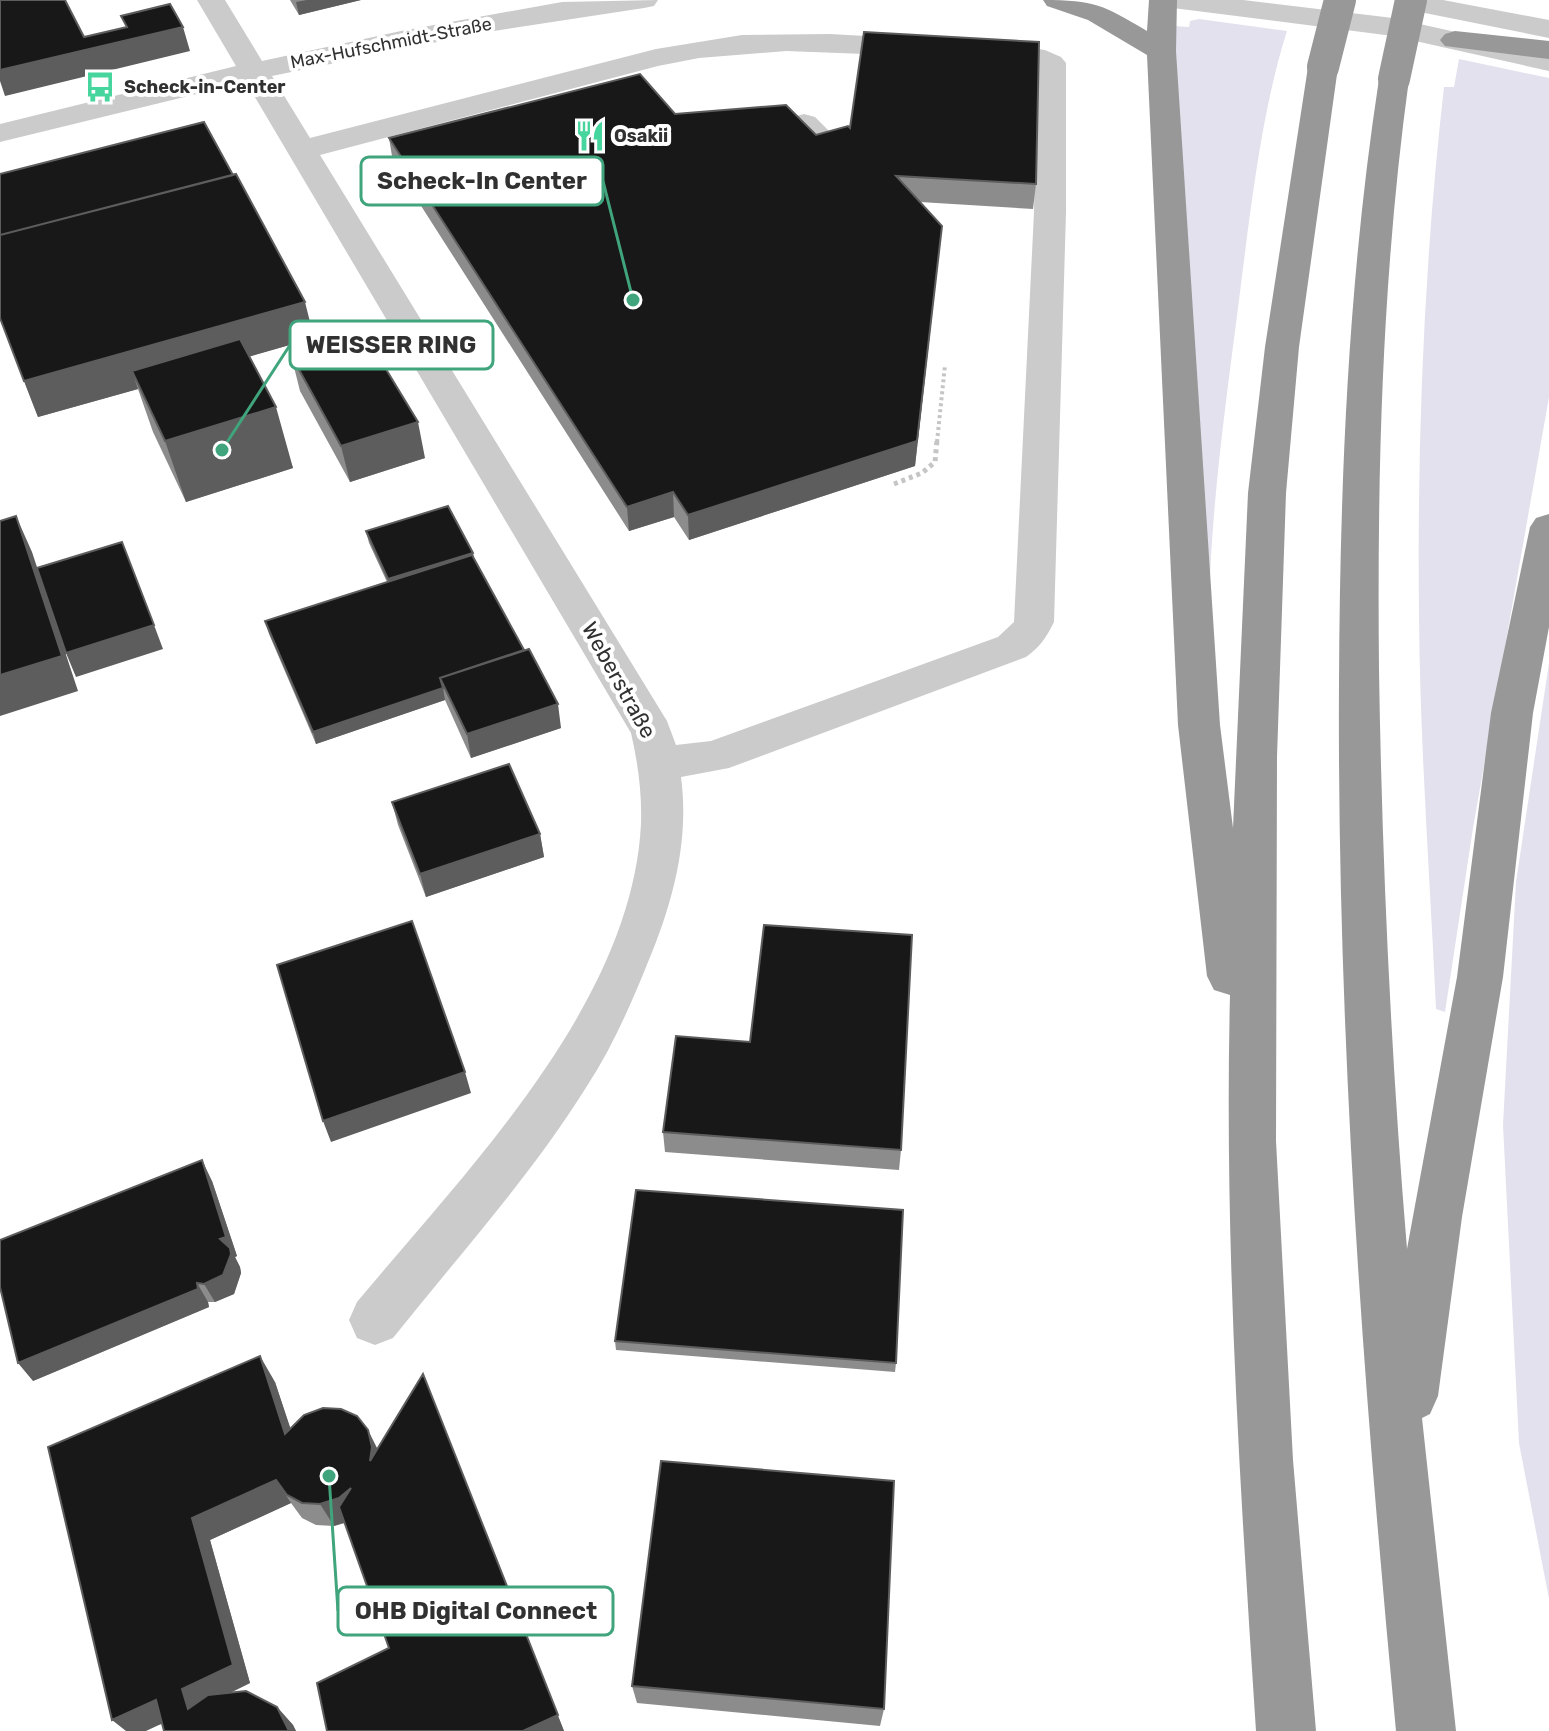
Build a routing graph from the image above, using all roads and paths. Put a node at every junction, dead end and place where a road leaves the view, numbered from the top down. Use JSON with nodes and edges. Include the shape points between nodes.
{"nodes":[{"id":1,"x":211,"y":0,"type":"edge"},
{"id":2,"x":644,"y":0,"type":"edge"},
{"id":3,"x":1057,"y":0,"type":"edge"},
{"id":4,"x":1163,"y":0,"type":"edge"},
{"id":5,"x":1173,"y":0,"type":"edge"},
{"id":6,"x":1340,"y":0,"type":"edge"},
{"id":7,"x":1397,"y":0,"type":"edge"},
{"id":8,"x":1411,"y":0,"type":"edge"},
{"id":9,"x":1549,"y":29,"type":"edge"},
{"id":10,"x":1455,"y":40,"type":"junction"},
{"id":11,"x":347,"y":50,"type":"junction"},
{"id":12,"x":1549,"y":50,"type":"edge"},
{"id":13,"x":1161,"y":51,"type":"junction"},
{"id":14,"x":1549,"y":62,"type":"edge"},
{"id":15,"x":253,"y":70,"type":"junction"},
{"id":16,"x":302,"y":116,"type":"junction"},
{"id":17,"x":804,"y":123,"type":"edge"},
{"id":18,"x":0,"y":133,"type":"edge"},
{"id":19,"x":798,"y":179,"type":"edge"},
{"id":20,"x":945,"y":365,"type":"dead end"},
{"id":21,"x":894,"y":484,"type":"dead end"},
{"id":22,"x":1549,"y":527,"type":"edge"},
{"id":23,"x":659,"y":763,"type":"junction"},
{"id":24,"x":1251,"y":1141,"type":"junction"},
{"id":25,"x":375,"y":1320,"type":"dead end"},
{"id":26,"x":1399,"y":1482,"type":"junction"},
{"id":27,"x":1286,"y":1731,"type":"edge"},
{"id":28,"x":1426,"y":1731,"type":"edge"}],
"edges":[{"from":1,"to":15,"type":"street","name":"Weberstraße"},
{"from":2,"to":11,"type":"street","name":"Max-Hufschmidt-Straße"},
{"from":3,"to":13,"type":"highway","via":[[1098,14]]},
{"from":4,"to":13,"type":"highway"},
{"from":5,"to":10,"type":"street","via":[[1336,19]]},
{"from":6,"to":24,"type":"highway","bridge":true,"via":[[1323,67],[1294,252],[1267,493],[1256,757]]},
{"from":7,"to":9,"type":"street"},
{"from":8,"to":26,"type":"highway","bridge":true,"via":[[1394,79],[1374,226],[1359,538],[1358,804],[1367,1024]]},
{"from":10,"to":12,"type":"highway"},
{"from":10,"to":14,"type":"street"},
{"from":11,"to":15,"type":"street","name":"Max-Hufschmidt-Straße"},
{"from":11,"to":16,"type":"street"},
{"from":13,"to":24,"type":"highway","via":[[1199,725]]},
{"from":15,"to":16,"type":"street","name":"Weberstraße"},
{"from":15,"to":18,"type":"street","name":"Max-Hufschmidt-Straße"},
{"from":16,"to":23,"type":"street","name":"Weberstraße","via":[[652,732]]},
{"from":16,"to":23,"type":"street","via":[[712,47],[774,42],[1006,53],[1051,63],[1034,622],[1027,636],[1012,647],[714,757]]},
{"from":17,"to":19,"type":"street","via":[[825,142],[813,156],[786,166]]},
{"from":20,"to":21,"type":"path","via":[[935,462]]},
{"from":22,"to":26,"type":"highway","via":[[1512,713],[1480,977],[1437,1217]]},
{"from":23,"to":25,"type":"street","name":"Weberstraße","via":[[663,800],[658,855],[645,916],[607,1006],[535,1121]]},
{"from":24,"to":27,"type":"highway"},
{"from":26,"to":28,"type":"highway"}]}
